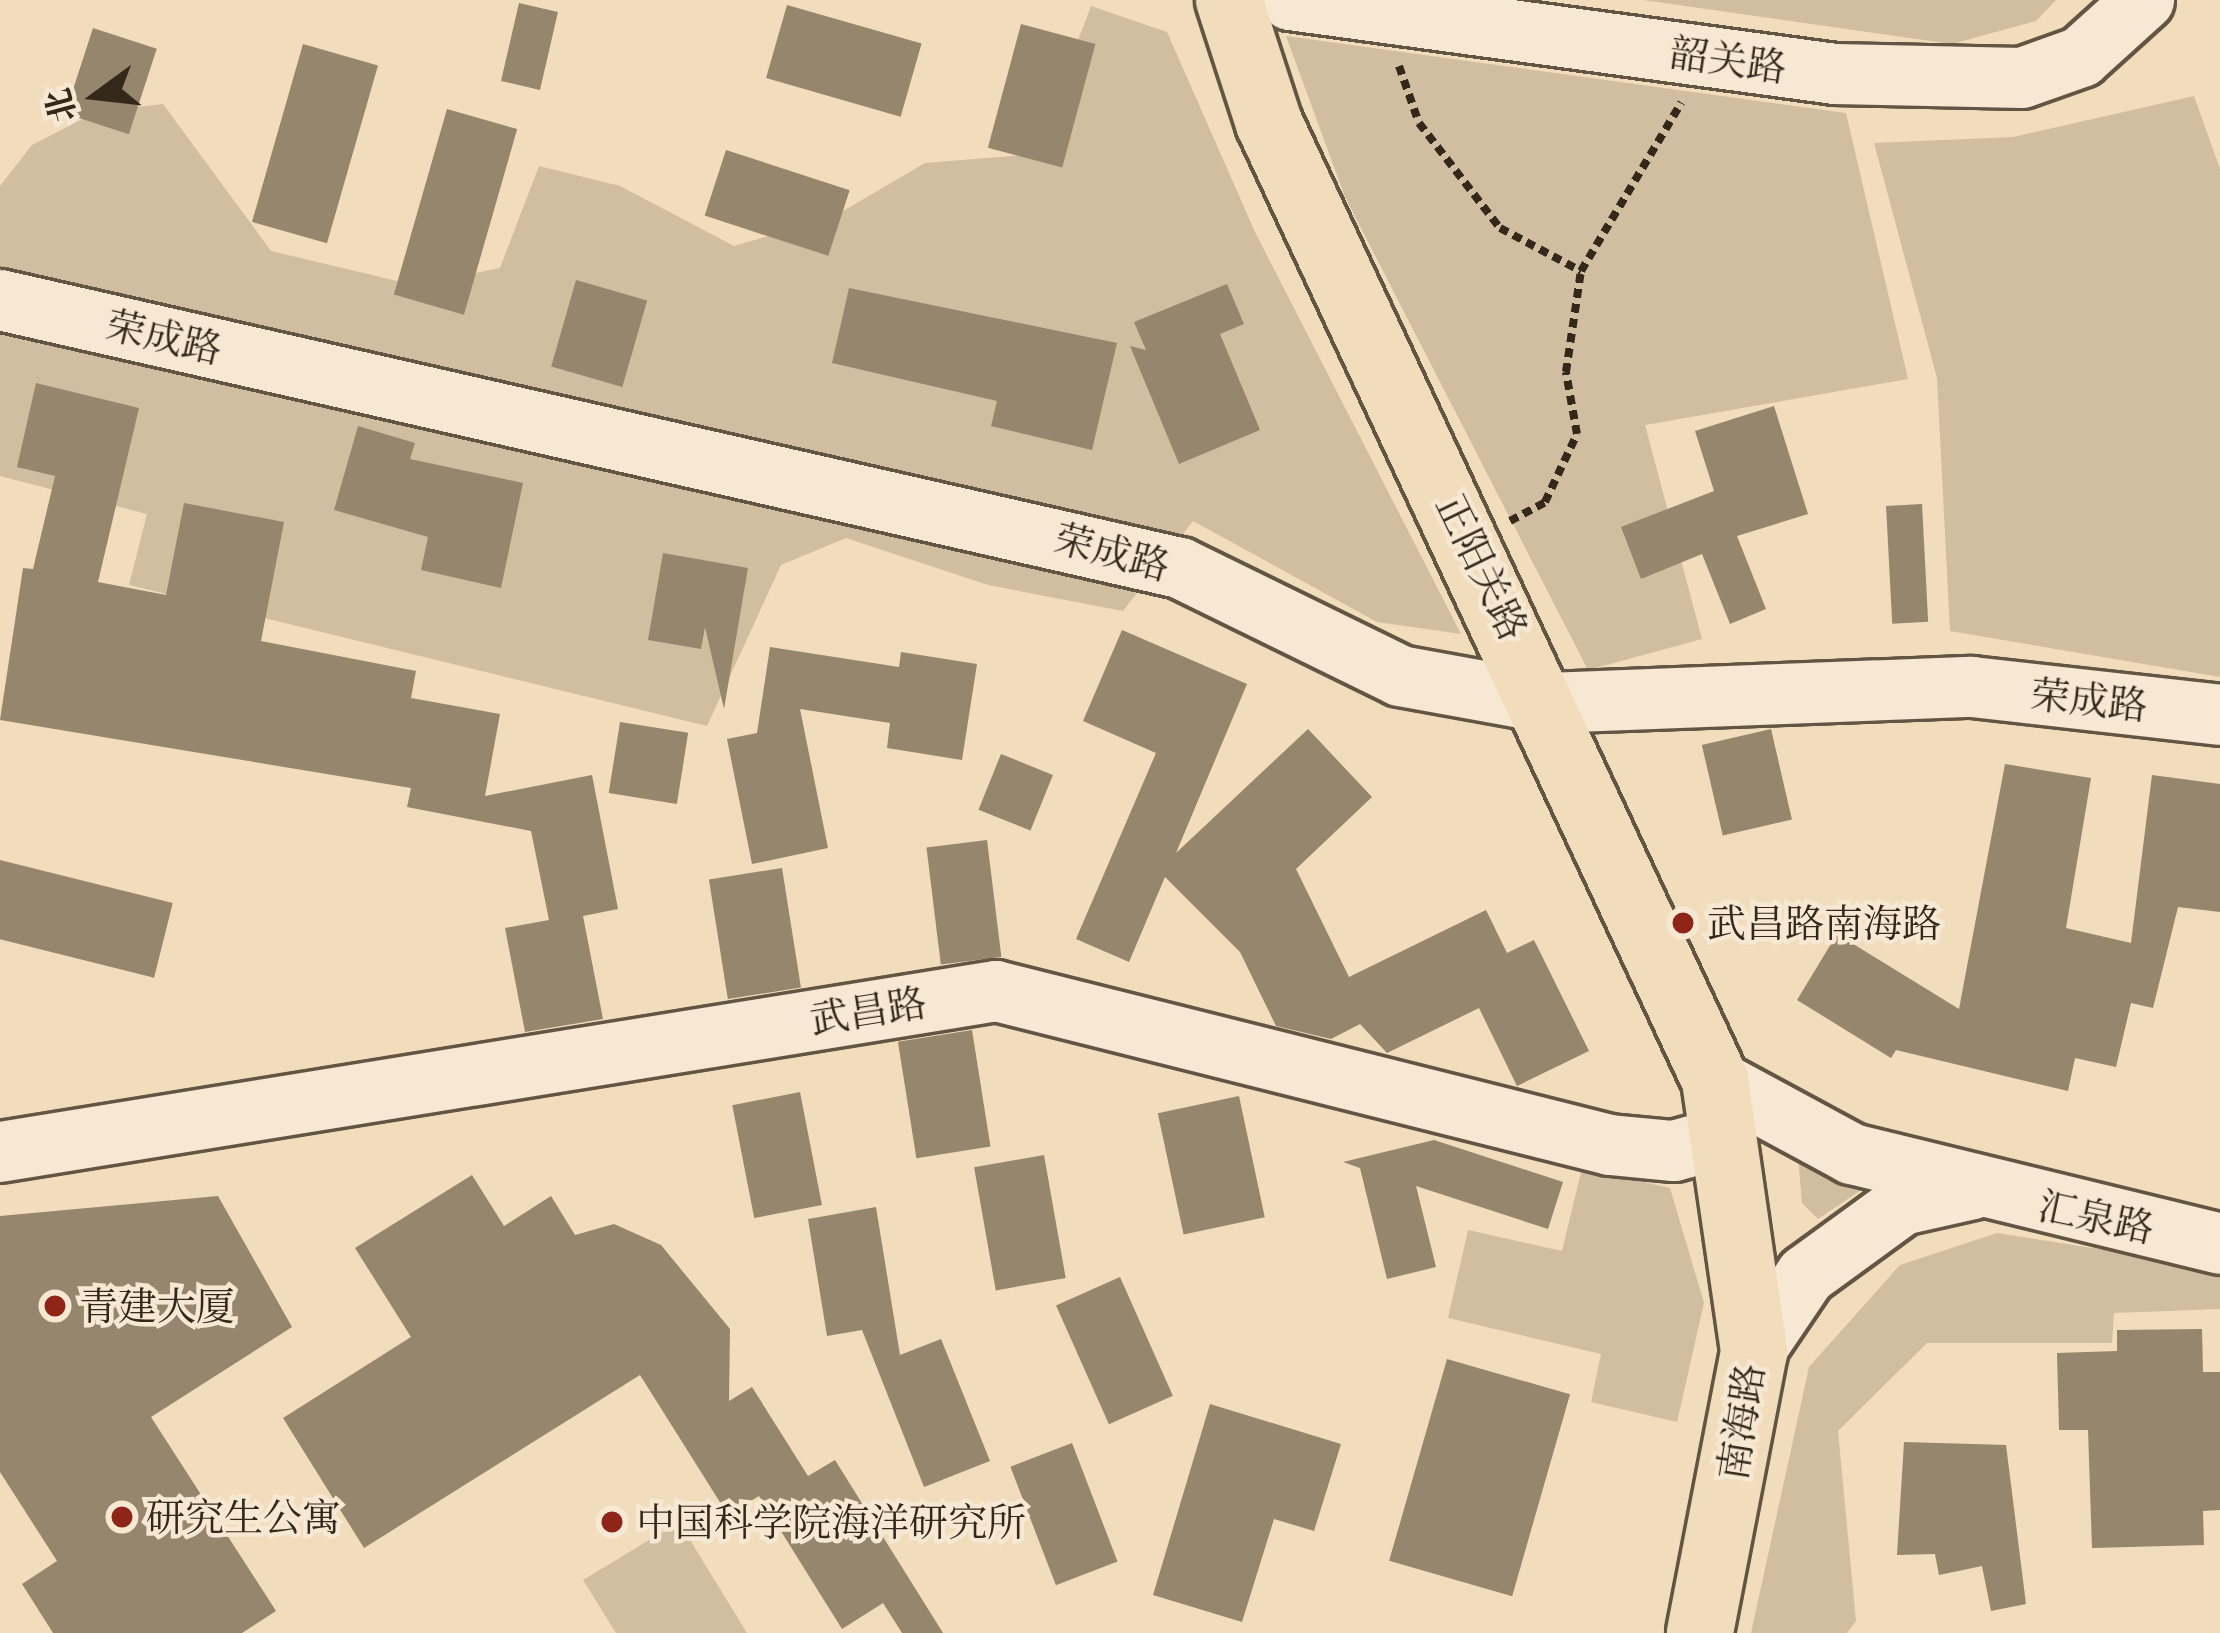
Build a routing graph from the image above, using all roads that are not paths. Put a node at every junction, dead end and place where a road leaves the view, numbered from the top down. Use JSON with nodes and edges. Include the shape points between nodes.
{"nodes":[{"id":1,"x":1229,"y":0,"type":"edge"},
{"id":2,"x":1290,"y":0,"type":"edge"},
{"id":3,"x":2144,"y":0,"type":"edge"},
{"id":4,"x":0,"y":300,"type":"edge"},
{"id":5,"x":1548,"y":704,"type":"junction"},
{"id":6,"x":2220,"y":715,"type":"edge"},
{"id":7,"x":1720,"y":1109,"type":"junction"},
{"id":8,"x":0,"y":1152,"type":"edge"},
{"id":9,"x":1973,"y":1190,"type":"junction"},
{"id":10,"x":2220,"y":1244,"type":"edge"},
{"id":11,"x":1754,"y":1352,"type":"junction"},
{"id":12,"x":1700,"y":1633,"type":"edge"}],
"edges":[{"from":1,"to":5,"type":"main road","name":"正阳关路","via":[[1268,123]]},
{"from":2,"to":3,"type":"street","name":"韶关路","via":[[1835,74],[2022,78],[2080,57]]},
{"from":4,"to":5,"type":"street","name":"荣成路","via":[[1180,568],[1400,676]]},
{"from":5,"to":6,"type":"street","name":"荣成路","via":[[1972,687]]},
{"from":5,"to":7,"type":"main road","name":"正阳关路"},
{"from":7,"to":8,"type":"street","name":"武昌路","via":[[1674,1151],[1610,1144],[996,991]]},
{"from":7,"to":9,"type":"street","name":"汇泉路"},
{"from":7,"to":11,"type":"main road","name":"南海路"},
{"from":9,"to":10,"type":"street","name":"汇泉路"},
{"from":9,"to":11,"type":"street","via":[[1902,1205],[1805,1275]]},
{"from":11,"to":12,"type":"main road","name":"南海路"}]}
